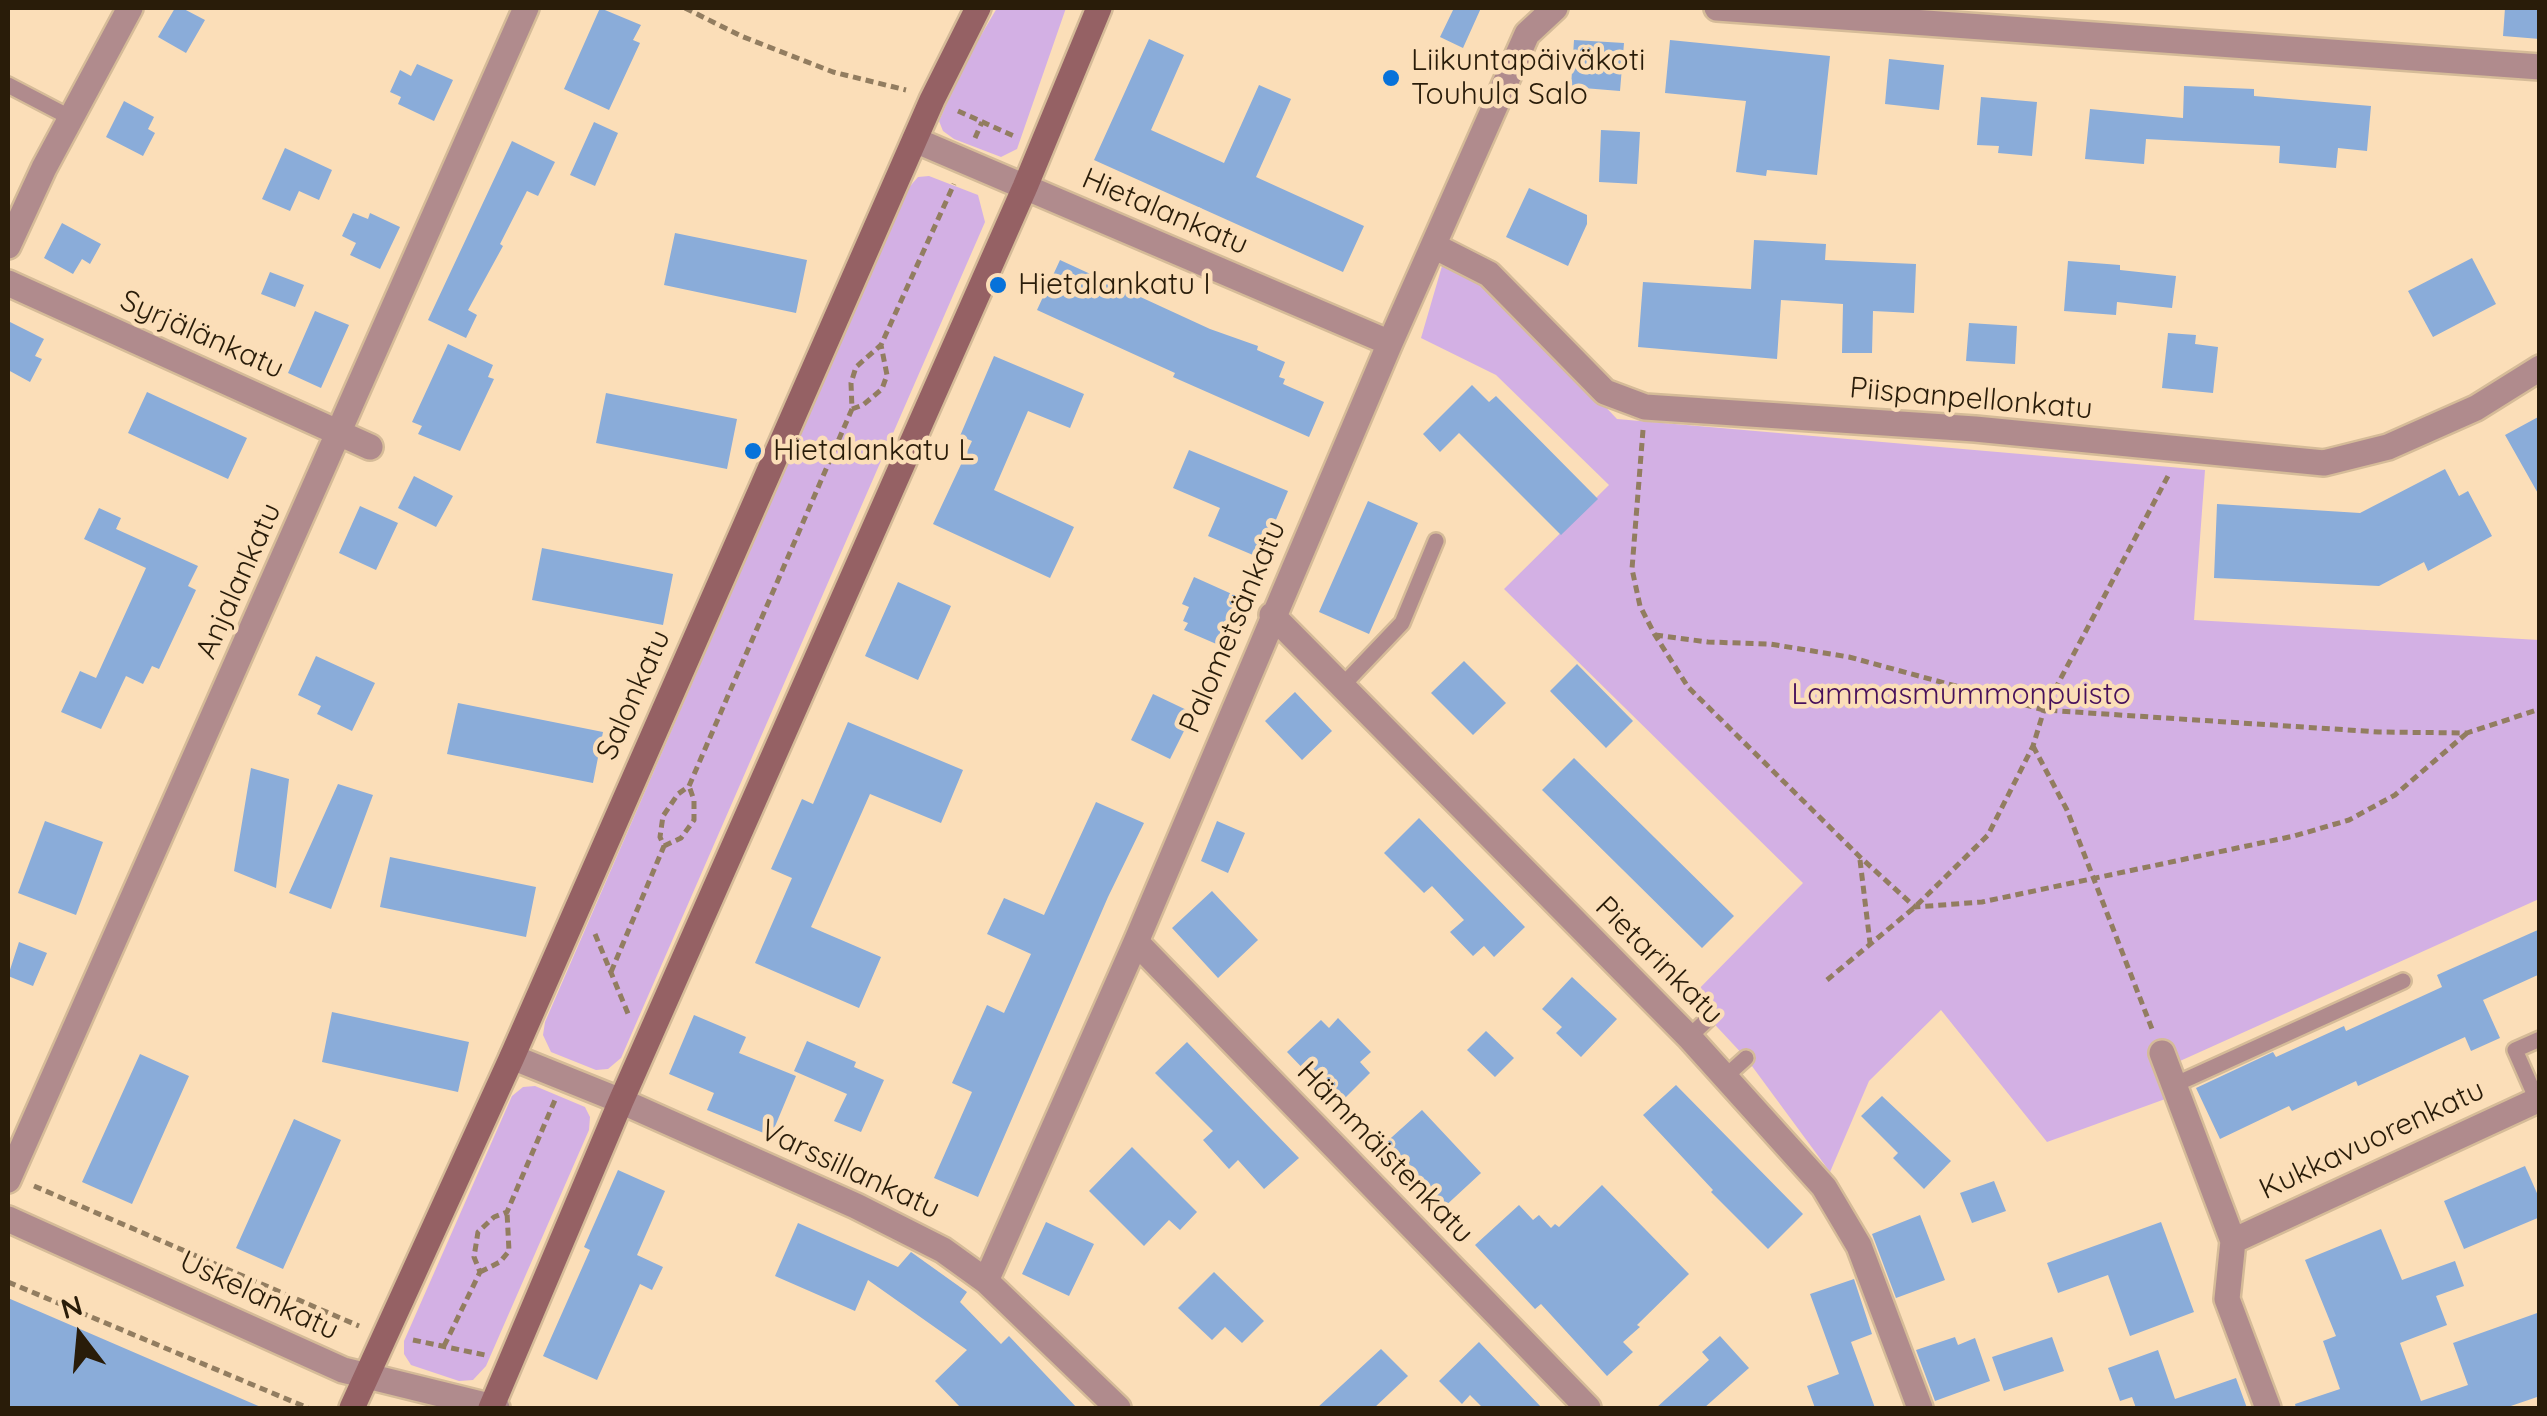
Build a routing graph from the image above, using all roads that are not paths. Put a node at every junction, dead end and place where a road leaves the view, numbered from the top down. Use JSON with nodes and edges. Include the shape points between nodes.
{"nodes":[{"id":1,"x":130,"y":8,"type":"edge"},
{"id":2,"x":526,"y":8,"type":"edge"},
{"id":3,"x":978,"y":8,"type":"edge"},
{"id":4,"x":1098,"y":8,"type":"edge"},
{"id":5,"x":1555,"y":8,"type":"edge"},
{"id":6,"x":1717,"y":8,"type":"edge"},
{"id":7,"x":2540,"y":67,"type":"edge"},
{"id":8,"x":8,"y":85,"type":"edge"},
{"id":9,"x":70,"y":118,"type":"junction"},
{"id":10,"x":915,"y":140,"type":"junction"},
{"id":11,"x":1025,"y":187,"type":"junction"},
{"id":12,"x":8,"y":246,"type":"edge"},
{"id":13,"x":1434,"y":246,"type":"junction"},
{"id":14,"x":8,"y":283,"type":"edge"},
{"id":15,"x":1390,"y":343,"type":"junction"},
{"id":16,"x":2540,"y":368,"type":"edge"},
{"id":17,"x":340,"y":433,"type":"junction"},
{"id":18,"x":370,"y":447,"type":"dead end"},
{"id":19,"x":1436,"y":541,"type":"dead end"},
{"id":20,"x":1272,"y":615,"type":"junction"},
{"id":21,"x":1342,"y":686,"type":"junction"},
{"id":22,"x":1136,"y":942,"type":"junction"},
{"id":23,"x":2404,"y":981,"type":"dead end"},
{"id":24,"x":1708,"y":1019,"type":"dead end"},
{"id":25,"x":1689,"y":1037,"type":"junction"},
{"id":26,"x":2540,"y":1039,"type":"edge"},
{"id":27,"x":2162,"y":1053,"type":"road end"},
{"id":28,"x":512,"y":1058,"type":"junction"},
{"id":29,"x":1746,"y":1058,"type":"dead end"},
{"id":30,"x":1726,"y":1076,"type":"junction"},
{"id":31,"x":2174,"y":1085,"type":"junction"},
{"id":32,"x":2538,"y":1099,"type":"edge"},
{"id":33,"x":621,"y":1101,"type":"junction"},
{"id":34,"x":8,"y":1178,"type":"edge"},
{"id":35,"x":8,"y":1219,"type":"edge"},
{"id":36,"x":2233,"y":1241,"type":"junction"},
{"id":37,"x":986,"y":1281,"type":"junction"},
{"id":38,"x":366,"y":1378,"type":"junction"},
{"id":39,"x":352,"y":1408,"type":"edge"},
{"id":40,"x":493,"y":1408,"type":"edge"},
{"id":41,"x":1118,"y":1408,"type":"edge"},
{"id":42,"x":1588,"y":1408,"type":"edge"},
{"id":43,"x":1920,"y":1408,"type":"edge"},
{"id":44,"x":2268,"y":1408,"type":"edge"}],
"edges":[{"from":1,"to":9,"type":"street"},
{"from":2,"to":17,"type":"street","name":"Anjalankatu"},
{"from":3,"to":10,"type":"main road","name":"Salonkatu"},
{"from":4,"to":11,"type":"main road"},
{"from":5,"to":13,"type":"street","name":"Palometsänkatu","via":[[1527,34]]},
{"from":6,"to":7,"type":"street"},
{"from":8,"to":9,"type":"lane"},
{"from":9,"to":12,"type":"street"},
{"from":10,"to":11,"type":"street","name":"Hietalankatu"},
{"from":10,"to":28,"type":"main road","name":"Salonkatu"},
{"from":11,"to":15,"type":"street","name":"Hietalankatu"},
{"from":11,"to":33,"type":"main road"},
{"from":13,"to":15,"type":"street","name":"Palometsänkatu"},
{"from":13,"to":16,"type":"street","name":"Piispanpellonkatu","via":[[1489,274],[1605,392],[1644,408],[1975,428],[2324,463],[2388,447],[2476,408]]},
{"from":14,"to":17,"type":"street","name":"Syrjälänkatu"},
{"from":15,"to":20,"type":"street","name":"Palometsänkatu"},
{"from":17,"to":18,"type":"street","name":"Syrjälänkatu"},
{"from":17,"to":34,"type":"street","name":"Anjalankatu"},
{"from":19,"to":21,"type":"lane","via":[[1402,624]]},
{"from":20,"to":21,"type":"street","name":"Pietarinkatu"},
{"from":20,"to":22,"type":"street","name":"Palometsänkatu"},
{"from":21,"to":25,"type":"street","name":"Pietarinkatu"},
{"from":22,"to":37,"type":"street","name":"Palometsänkatu"},
{"from":22,"to":42,"type":"street","name":"Hämmäistenkatu"},
{"from":23,"to":31,"type":"lane"},
{"from":24,"to":25,"type":"lane"},
{"from":25,"to":30,"type":"street","name":"Pietarinkatu"},
{"from":26,"to":32,"type":"lane","via":[[2515,1050]]},
{"from":27,"to":31,"type":"street"},
{"from":28,"to":33,"type":"street","name":"Varssillankatu"},
{"from":28,"to":38,"type":"main road","name":"Salonkatu"},
{"from":29,"to":30,"type":"lane"},
{"from":30,"to":43,"type":"street","name":"Pietarinkatu","via":[[1824,1188],[1859,1246]]},
{"from":31,"to":36,"type":"street"},
{"from":32,"to":36,"type":"street","name":"Kukkavuorenkatu"},
{"from":33,"to":37,"type":"street","name":"Varssillankatu","via":[[856,1206],[943,1250]]},
{"from":33,"to":40,"type":"main road"},
{"from":35,"to":38,"type":"street","name":"Uskelankatu"},
{"from":36,"to":44,"type":"street","via":[[2227,1299]]},
{"from":37,"to":41,"type":"street","name":"Varssillankatu"},
{"from":38,"to":39,"type":"main road","name":"Salonkatu"},
{"from":38,"to":40,"type":"street","name":"Uskelankatu"}]}
